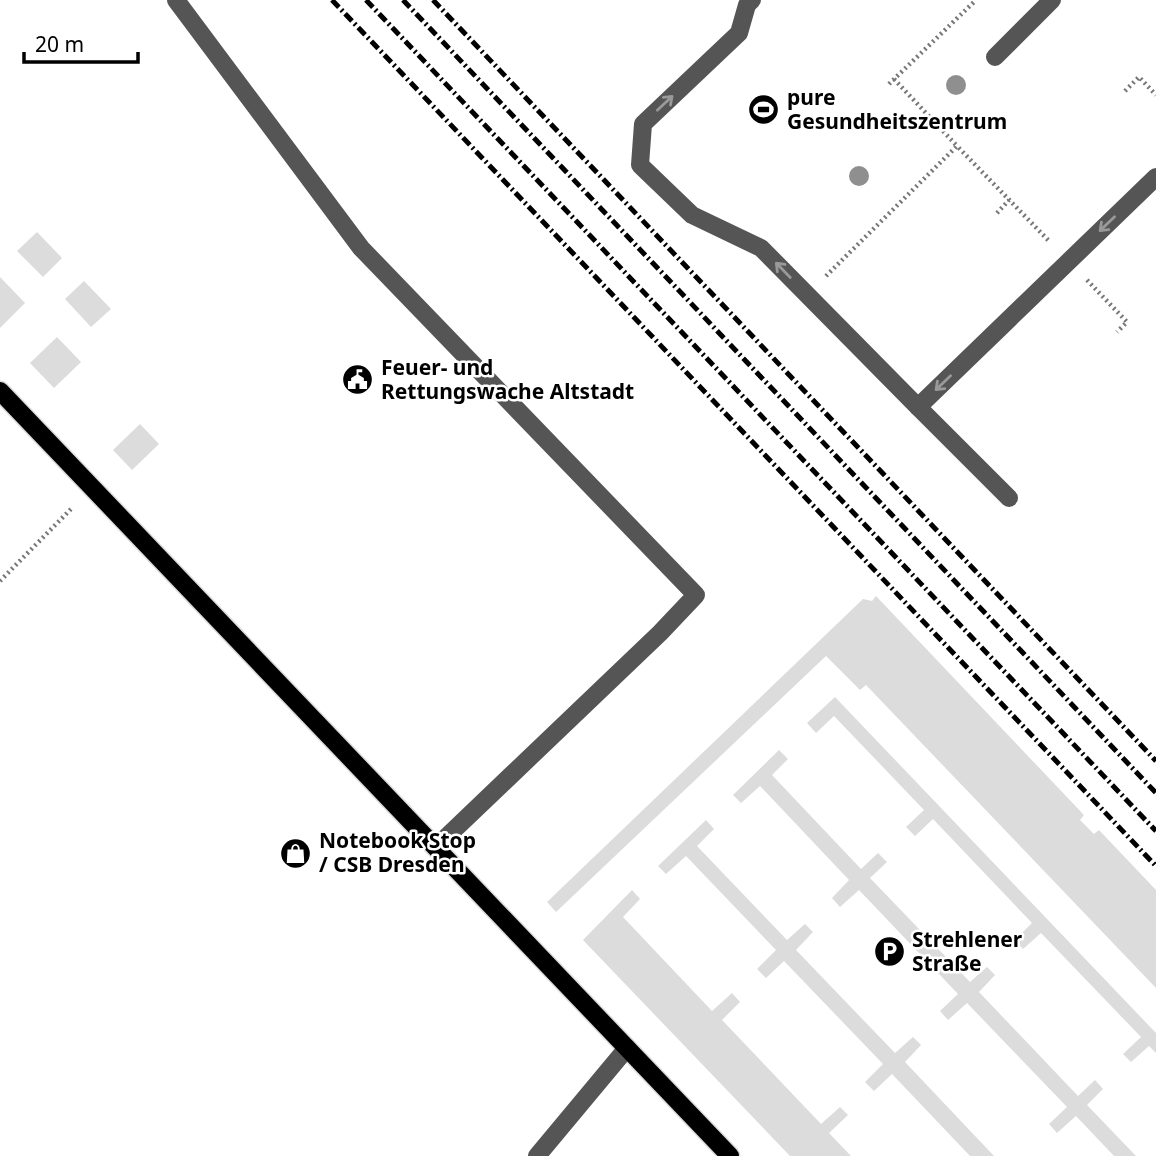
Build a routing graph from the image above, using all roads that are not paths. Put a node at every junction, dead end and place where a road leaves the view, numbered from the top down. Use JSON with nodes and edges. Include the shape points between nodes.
{"nodes":[{"id":1,"x":176,"y":0,"type":"edge"},
{"id":2,"x":752,"y":0,"type":"edge"},
{"id":3,"x":1052,"y":0,"type":"edge"},
{"id":4,"x":995,"y":57,"type":"dead end"},
{"id":5,"x":1156,"y":177,"type":"edge"},
{"id":6,"x":0,"y":391,"type":"edge"},
{"id":7,"x":918,"y":407,"type":"junction"},
{"id":8,"x":1009,"y":498,"type":"dead end"},
{"id":9,"x":436,"y":847,"type":"junction"},
{"id":10,"x":627,"y":1048,"type":"junction"},
{"id":11,"x":537,"y":1156,"type":"edge"},
{"id":12,"x":730,"y":1156,"type":"edge"}],
"edges":[{"from":1,"to":9,"type":"street","via":[[361,248],[696,595]]},
{"from":7,"to":2,"type":"street","one_way":true,"via":[[761,248],[692,215],[640,164],[643,124],[738,33]]},
{"from":3,"to":4,"type":"street"},
{"from":5,"to":7,"type":"street","one_way":true},
{"from":6,"to":9,"type":"main road"},
{"from":7,"to":8,"type":"street"},
{"from":9,"to":10,"type":"main road"},
{"from":10,"to":11,"type":"street"},
{"from":10,"to":12,"type":"main road"}]}
